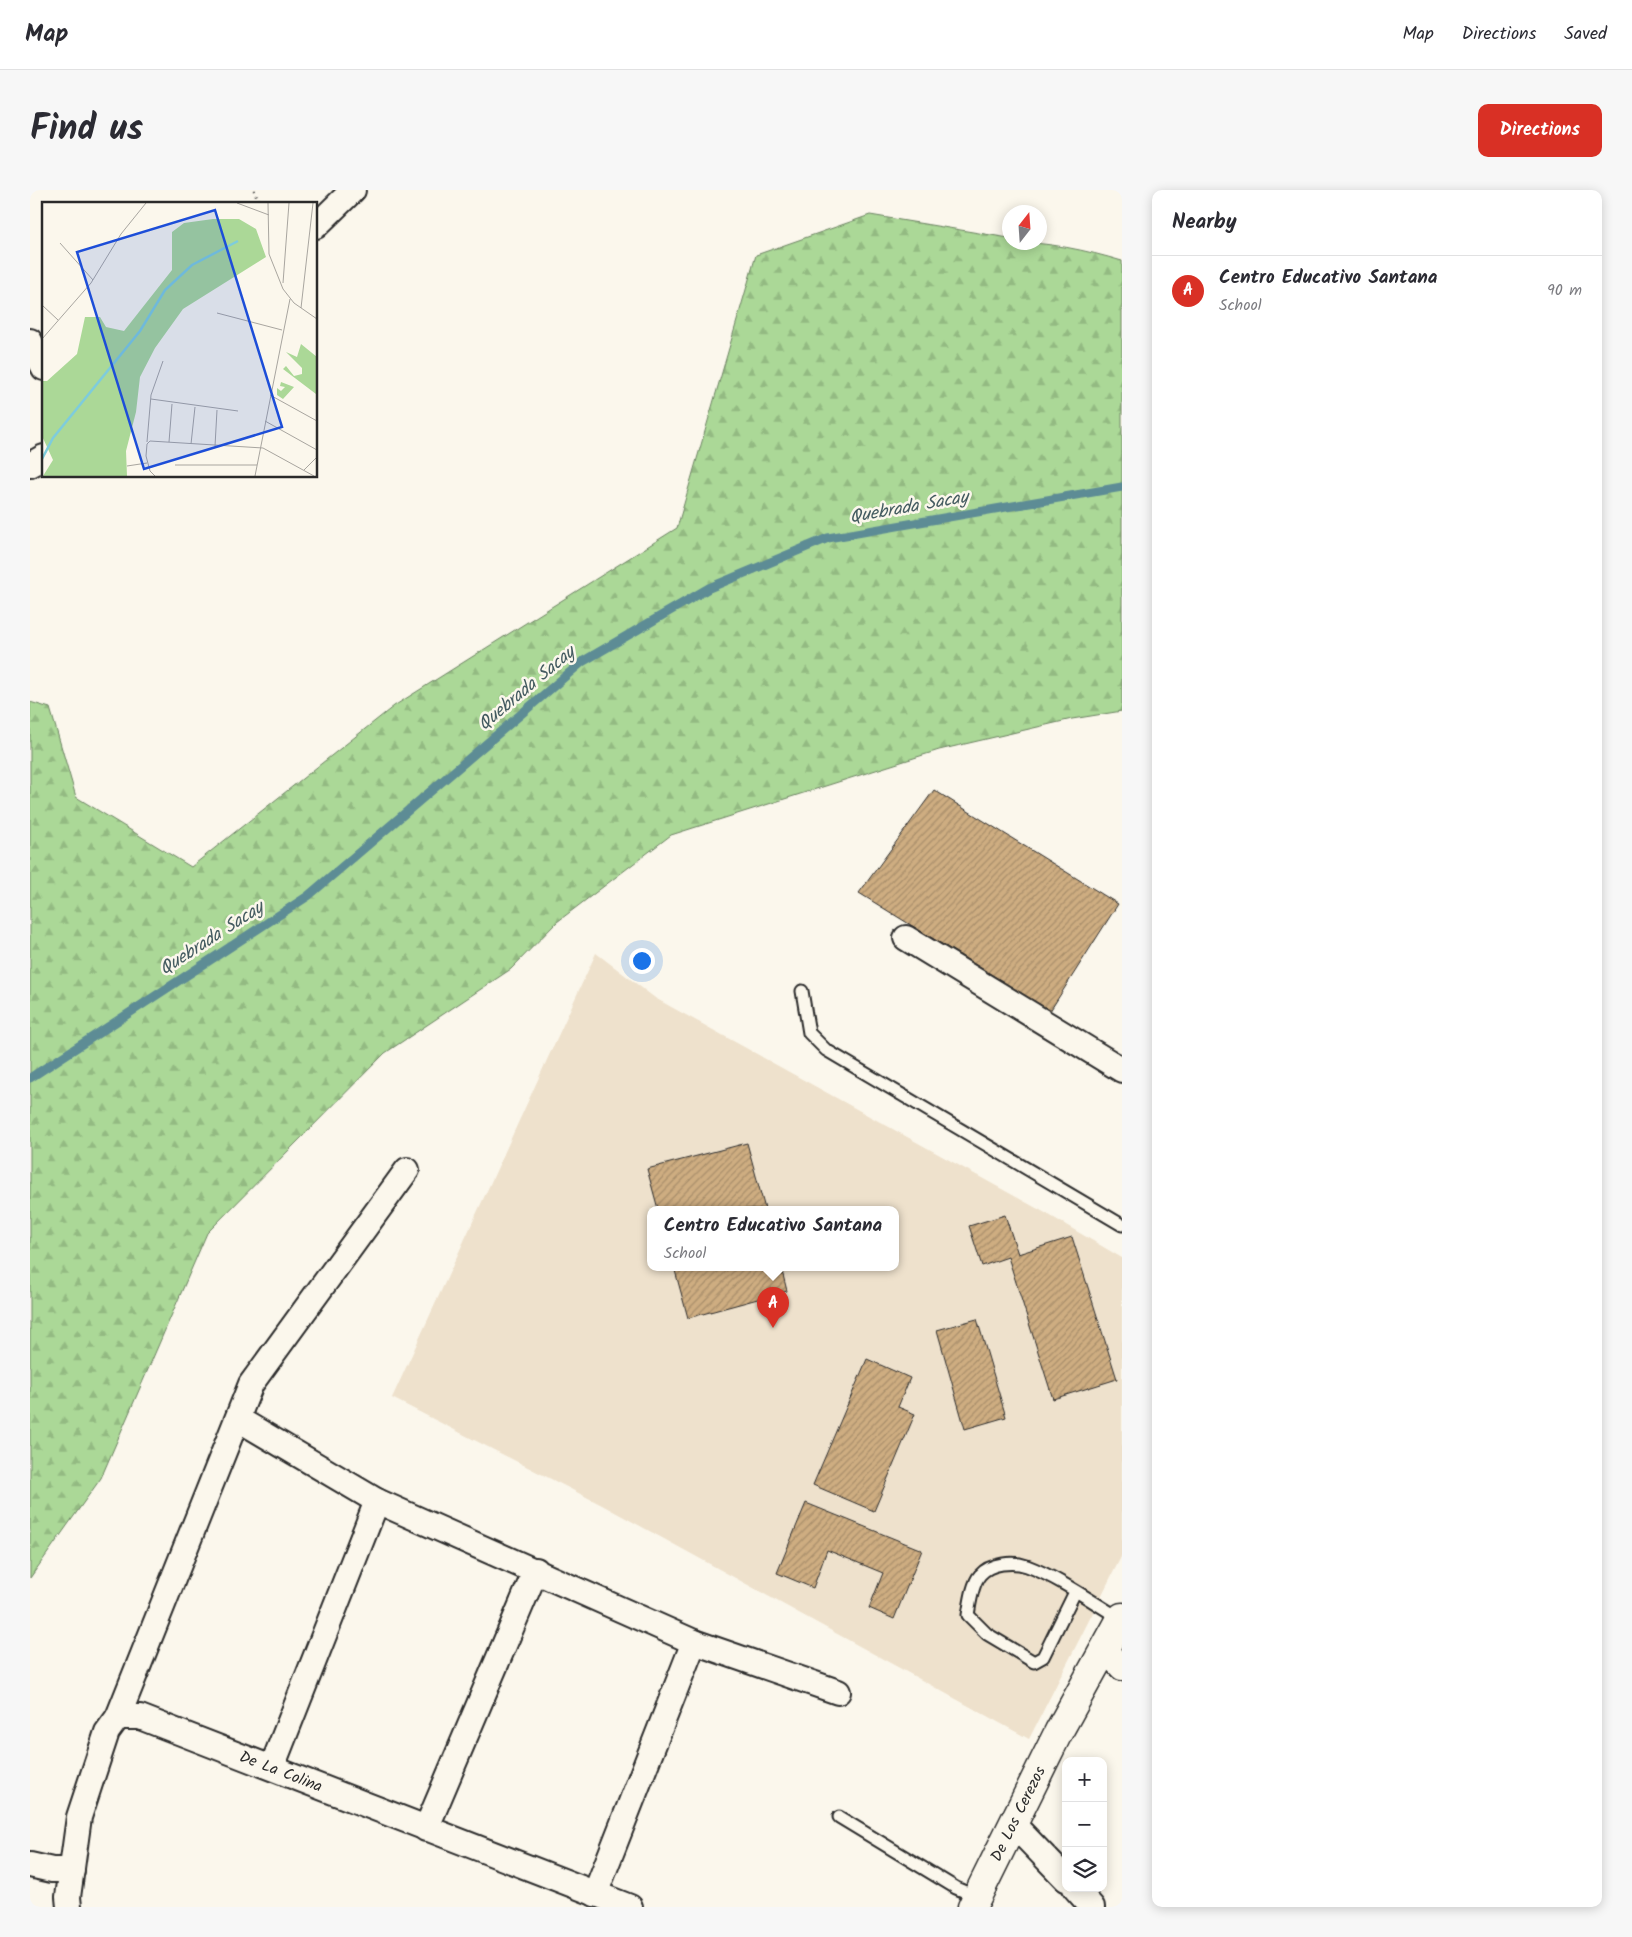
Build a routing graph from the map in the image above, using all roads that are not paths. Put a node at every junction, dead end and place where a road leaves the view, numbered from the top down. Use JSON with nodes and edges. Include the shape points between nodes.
{"nodes":[{"id":1,"x":353,"y":190,"type":"edge"},
{"id":2,"x":318,"y":224,"type":"edge"},
{"id":3,"x":30,"y":341,"type":"edge"},
{"id":4,"x":42,"y":364,"type":"edge"},
{"id":5,"x":42,"y":458,"type":"edge"},
{"id":6,"x":30,"y":466,"type":"edge"},
{"id":7,"x":906,"y":938,"type":"dead end"},
{"id":8,"x":802,"y":991,"type":"dead end"},
{"id":9,"x":1122,"y":1070,"type":"edge"},
{"id":10,"x":407,"y":1170,"type":"dead end"},
{"id":11,"x":1122,"y":1225,"type":"edge"},
{"id":12,"x":238,"y":1418,"type":"junction"},
{"id":13,"x":377,"y":1501,"type":"junction"},
{"id":14,"x":536,"y":1570,"type":"junction"},
{"id":15,"x":1074,"y":1592,"type":"junction"},
{"id":16,"x":1121,"y":1618,"type":"edge"},
{"id":17,"x":694,"y":1642,"type":"junction"},
{"id":18,"x":1113,"y":1659,"type":"edge"},
{"id":19,"x":838,"y":1692,"type":"dead end"},
{"id":20,"x":118,"y":1717,"type":"junction"},
{"id":21,"x":272,"y":1767,"type":"junction"},
{"id":22,"x":839,"y":1818,"type":"dead end"},
{"id":23,"x":1013,"y":1824,"type":"junction"},
{"id":24,"x":426,"y":1830,"type":"junction"},
{"id":25,"x":30,"y":1865,"type":"edge"},
{"id":26,"x":72,"y":1870,"type":"junction"},
{"id":27,"x":1062,"y":1875,"type":"edge"},
{"id":28,"x":1079,"y":1892,"type":"edge"},
{"id":29,"x":595,"y":1894,"type":"junction"},
{"id":30,"x":975,"y":1902,"type":"edge"},
{"id":31,"x":69,"y":1907,"type":"edge"},
{"id":32,"x":630,"y":1907,"type":"edge"},
{"id":33,"x":1092,"y":1907,"type":"edge"}],
"edges":[{"from":1,"to":2,"type":"street"},
{"from":3,"to":4,"type":"street"},
{"from":5,"to":6,"type":"street"},
{"from":7,"to":9,"type":"street"},
{"from":8,"to":11,"type":"lane","via":[[808,1033],[826,1050]]},
{"from":10,"to":12,"type":"street","via":[[251,1384]]},
{"from":12,"to":13,"type":"street"},
{"from":12,"to":20,"type":"street"},
{"from":13,"to":14,"type":"street"},
{"from":13,"to":21,"type":"street"},
{"from":14,"to":17,"type":"street"},
{"from":14,"to":24,"type":"street"},
{"from":15,"to":15,"type":"lane","via":[[1026,1566],[999,1564],[980,1575],[968,1616],[987,1634],[1034,1662],[1043,1657]]},
{"from":15,"to":16,"type":"lane"},
{"from":16,"to":18,"type":"street","name":"De Los Cerezos"},
{"from":17,"to":19,"type":"street"},
{"from":17,"to":29,"type":"street"},
{"from":18,"to":23,"type":"street","name":"De Los Cerezos","via":[[1059,1731]]},
{"from":20,"to":21,"type":"street","name":"De La Colina","via":[[140,1717]]},
{"from":20,"to":26,"type":"street","via":[[106,1732],[79,1817]]},
{"from":21,"to":24,"type":"street","name":"De La Colina"},
{"from":22,"to":30,"type":"lane"},
{"from":23,"to":27,"type":"street"},
{"from":23,"to":30,"type":"street","name":"De Los Cerezos"},
{"from":24,"to":29,"type":"street","name":"De La Colina"},
{"from":25,"to":26,"type":"street"},
{"from":26,"to":31,"type":"street"},
{"from":28,"to":33,"type":"street"},
{"from":29,"to":32,"type":"street","name":"De La Colina"}]}
